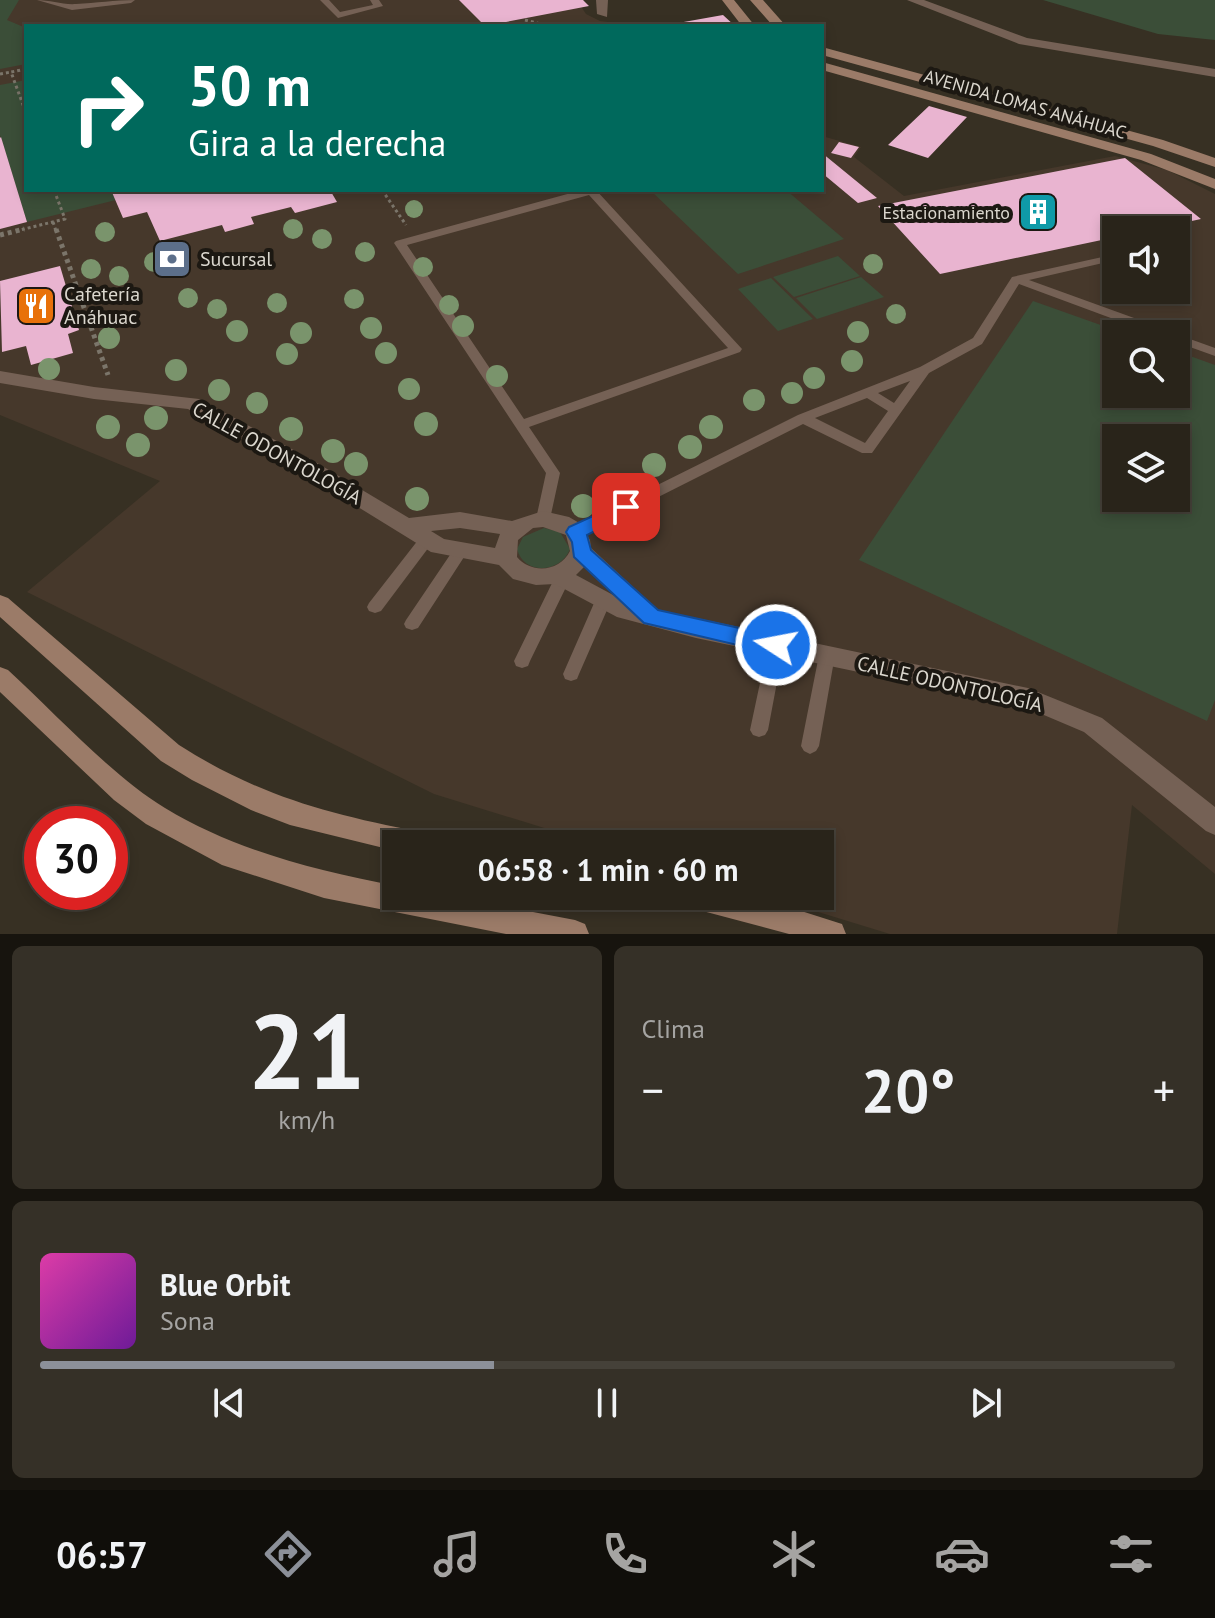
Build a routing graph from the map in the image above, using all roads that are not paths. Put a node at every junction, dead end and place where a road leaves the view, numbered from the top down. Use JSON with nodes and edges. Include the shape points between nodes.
{"nodes":[{"id":1,"x":41,"y":0,"type":"edge"},
{"id":2,"x":131,"y":0,"type":"edge"},
{"id":3,"x":324,"y":0,"type":"edge"},
{"id":4,"x":374,"y":0,"type":"edge"},
{"id":5,"x":728,"y":0,"type":"edge"},
{"id":6,"x":756,"y":0,"type":"edge"},
{"id":7,"x":913,"y":0,"type":"edge"},
{"id":8,"x":747,"y":24,"type":"edge"},
{"id":9,"x":778,"y":24,"type":"edge"},
{"id":10,"x":824,"y":52,"type":"edge"},
{"id":11,"x":824,"y":67,"type":"edge"},
{"id":12,"x":1215,"y":73,"type":"edge"},
{"id":13,"x":1215,"y":163,"type":"edge"},
{"id":14,"x":1215,"y":184,"type":"edge"},
{"id":15,"x":588,"y":192,"type":"edge"},
{"id":16,"x":592,"y":192,"type":"edge"},
{"id":17,"x":1102,"y":260,"type":"edge"},
{"id":18,"x":1016,"y":279,"type":"junction"},
{"id":19,"x":1128,"y":320,"type":"edge"},
{"id":20,"x":1190,"y":343,"type":"edge"},
{"id":21,"x":1215,"y":352,"type":"edge"},
{"id":22,"x":925,"y":370,"type":"junction"},
{"id":23,"x":0,"y":377,"type":"edge"},
{"id":24,"x":868,"y":393,"type":"junction"},
{"id":25,"x":897,"y":410,"type":"junction"},
{"id":26,"x":803,"y":418,"type":"junction"},
{"id":27,"x":521,"y":425,"type":"junction"},
{"id":28,"x":543,"y":519,"type":"junction"},
{"id":29,"x":405,"y":526,"type":"junction"},
{"id":30,"x":515,"y":529,"type":"junction"},
{"id":31,"x":427,"y":539,"type":"junction"},
{"id":32,"x":578,"y":542,"type":"junction"},
{"id":33,"x":461,"y":550,"type":"junction"},
{"id":34,"x":506,"y":558,"type":"junction"},
{"id":35,"x":560,"y":577,"type":"junction"},
{"id":36,"x":603,"y":601,"type":"junction"},
{"id":37,"x":0,"y":604,"type":"edge"},
{"id":38,"x":375,"y":607,"type":"dead end"},
{"id":39,"x":652,"y":617,"type":"junction"},
{"id":40,"x":412,"y":624,"type":"dead end"},
{"id":41,"x":776,"y":645,"type":"junction"},
{"id":42,"x":827,"y":655,"type":"junction"},
{"id":43,"x":522,"y":661,"type":"dead end"},
{"id":44,"x":571,"y":674,"type":"dead end"},
{"id":45,"x":0,"y":677,"type":"edge"},
{"id":46,"x":759,"y":730,"type":"dead end"},
{"id":47,"x":810,"y":746,"type":"dead end"},
{"id":48,"x":1215,"y":823,"type":"edge"},
{"id":49,"x":382,"y":836,"type":"edge"},
{"id":50,"x":756,"y":910,"type":"edge"},
{"id":51,"x":575,"y":934,"type":"edge"},
{"id":52,"x":832,"y":934,"type":"edge"}],
"edges":[{"from":1,"to":2,"type":"lane","via":[[72,7]]},
{"from":3,"to":4,"type":"lane","via":[[338,15],[379,6]]},
{"from":5,"to":8,"type":"main road"},
{"from":6,"to":9,"type":"main road"},
{"from":7,"to":12,"type":"street","via":[[1024,41]]},
{"from":10,"to":13,"type":"main road","name":"AVENIDA LOMAS ANÁHUAC"},
{"from":11,"to":14,"type":"main road","name":"AVENIDA LOMAS ANÁHUAC","via":[[1146,157]]},
{"from":15,"to":27,"type":"lane","via":[[400,243]]},
{"from":16,"to":27,"type":"lane","via":[[736,349]]},
{"from":17,"to":18,"type":"lane"},
{"from":18,"to":19,"type":"lane"},
{"from":18,"to":22,"type":"lane","via":[[978,341]]},
{"from":20,"to":21,"type":"lane"},
{"from":22,"to":24,"type":"lane"},
{"from":22,"to":25,"type":"lane"},
{"from":23,"to":29,"type":"street","name":"CALLE ODONTOLOGÍA","via":[[192,403]]},
{"from":24,"to":25,"type":"lane"},
{"from":24,"to":26,"type":"lane"},
{"from":25,"to":26,"type":"lane","via":[[867,450]]},
{"from":26,"to":32,"type":"lane"},
{"from":27,"to":28,"type":"lane","via":[[553,473]]},
{"from":28,"to":30,"type":"street"},
{"from":28,"to":32,"type":"street","via":[[561,522]]},
{"from":29,"to":30,"type":"street","via":[[460,520]]},
{"from":29,"to":31,"type":"street","name":"CALLE ODONTOLOGÍA"},
{"from":30,"to":34,"type":"street","via":[[505,542]]},
{"from":31,"to":33,"type":"street","name":"CALLE ODONTOLOGÍA"},
{"from":31,"to":38,"type":"lane"},
{"from":32,"to":35,"type":"street","via":[[575,565]]},
{"from":32,"to":39,"type":"street","name":"CALLE ODONTOLOGÍA"},
{"from":33,"to":34,"type":"street","name":"CALLE ODONTOLOGÍA"},
{"from":33,"to":40,"type":"lane"},
{"from":34,"to":35,"type":"street","via":[[533,577]]},
{"from":35,"to":36,"type":"street","name":"CALLE ODONTOLOGÍA"},
{"from":35,"to":43,"type":"lane"},
{"from":36,"to":39,"type":"street","name":"CALLE ODONTOLOGÍA"},
{"from":36,"to":44,"type":"lane"},
{"from":37,"to":49,"type":"main road","via":[[170,753],[199,772],[307,821]]},
{"from":39,"to":41,"type":"street","name":"CALLE ODONTOLOGÍA"},
{"from":41,"to":42,"type":"street","name":"CALLE ODONTOLOGÍA"},
{"from":41,"to":46,"type":"lane"},
{"from":42,"to":47,"type":"lane"},
{"from":42,"to":48,"type":"street","name":"CALLE ODONTOLOGÍA","via":[[1028,698],[1093,725]]},
{"from":45,"to":51,"type":"main road","via":[[123,792],[155,816],[231,856],[324,885]]},
{"from":50,"to":52,"type":"main road"}]}
